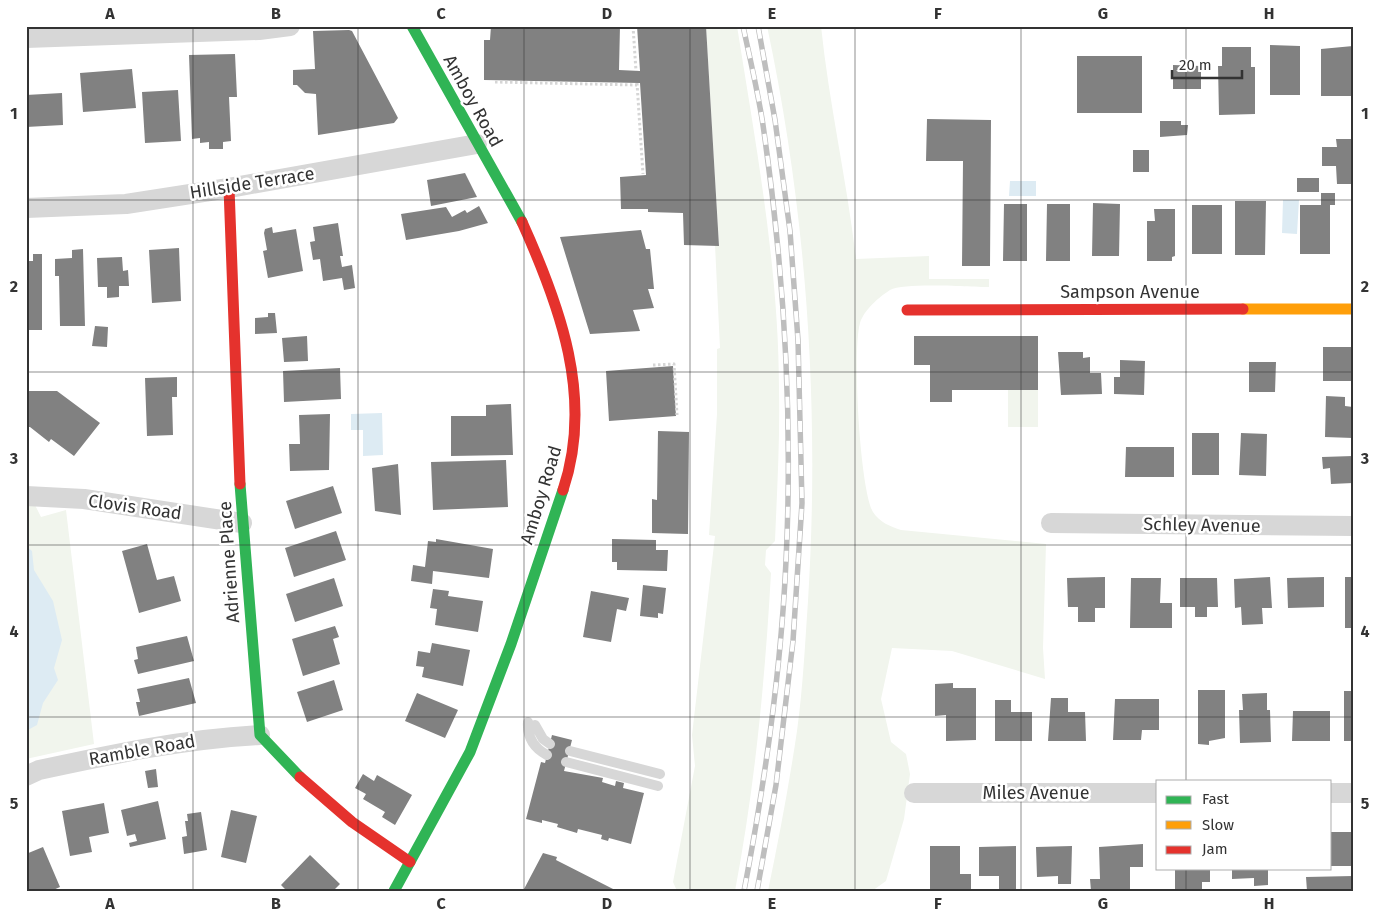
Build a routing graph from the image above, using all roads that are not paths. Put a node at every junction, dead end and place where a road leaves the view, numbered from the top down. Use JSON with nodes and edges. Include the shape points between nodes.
{"nodes":[{"id":1,"x":290,"y":26,"type":"edge"},
{"id":2,"x":412,"y":26,"type":"edge"},
{"id":3,"x":26,"y":38,"type":"edge"},
{"id":4,"x":476,"y":144,"type":"junction"},
{"id":5,"x":229,"y":188,"type":"junction"},
{"id":6,"x":26,"y":208,"type":"edge"},
{"id":7,"x":1353,"y":309,"type":"edge"},
{"id":8,"x":906,"y":310,"type":"dead end"},
{"id":9,"x":26,"y":496,"type":"edge"},
{"id":10,"x":242,"y":523,"type":"junction"},
{"id":11,"x":1051,"y":523,"type":"dead end"},
{"id":12,"x":1353,"y":526,"type":"edge"},
{"id":13,"x":260,"y":735,"type":"junction"},
{"id":14,"x":550,"y":744,"type":"dead end"},
{"id":15,"x":570,"y":750,"type":"dead end"},
{"id":16,"x":547,"y":755,"type":"dead end"},
{"id":17,"x":566,"y":762,"type":"dead end"},
{"id":18,"x":660,"y":774,"type":"dead end"},
{"id":19,"x":26,"y":776,"type":"edge"},
{"id":20,"x":658,"y":786,"type":"dead end"},
{"id":21,"x":914,"y":793,"type":"dead end"},
{"id":22,"x":1156,"y":793,"type":"edge"},
{"id":23,"x":1332,"y":793,"type":"edge"},
{"id":24,"x":1353,"y":793,"type":"edge"},
{"id":25,"x":410,"y":862,"type":"junction"},
{"id":26,"x":394,"y":891,"type":"edge"}],
"edges":[{"from":1,"to":3,"type":"street","via":[[259,30]]},
{"from":2,"to":4,"type":"street","name":"Amboy Road"},
{"from":4,"to":5,"type":"street","name":"Hillside Terrace"},
{"from":4,"to":25,"type":"street","name":"Amboy Road","via":[[521,220],[541,265],[562,326],[575,390],[577,432],[567,479],[476,737]]},
{"from":5,"to":6,"type":"street","name":"Hillside Terrace","via":[[126,204]]},
{"from":5,"to":10,"type":"street","name":"Adrienne Place"},
{"from":7,"to":8,"type":"street","name":"Sampson Avenue"},
{"from":9,"to":10,"type":"street","name":"Clovis Road","via":[[84,499]]},
{"from":10,"to":13,"type":"street","name":"Adrienne Place"},
{"from":11,"to":12,"type":"street","name":"Schley Avenue"},
{"from":13,"to":19,"type":"street","name":"Ramble Road","via":[[206,738],[156,746],[39,770]]},
{"from":13,"to":25,"type":"street","via":[[304,781],[352,822]]},
{"from":14,"to":16,"type":"lane","via":[[532,724],[530,738],[539,751]]},
{"from":15,"to":18,"type":"lane"},
{"from":17,"to":20,"type":"lane"},
{"from":21,"to":22,"type":"street","name":"Miles Avenue"},
{"from":23,"to":24,"type":"street"},
{"from":25,"to":26,"type":"street","name":"Amboy Road"}]}
